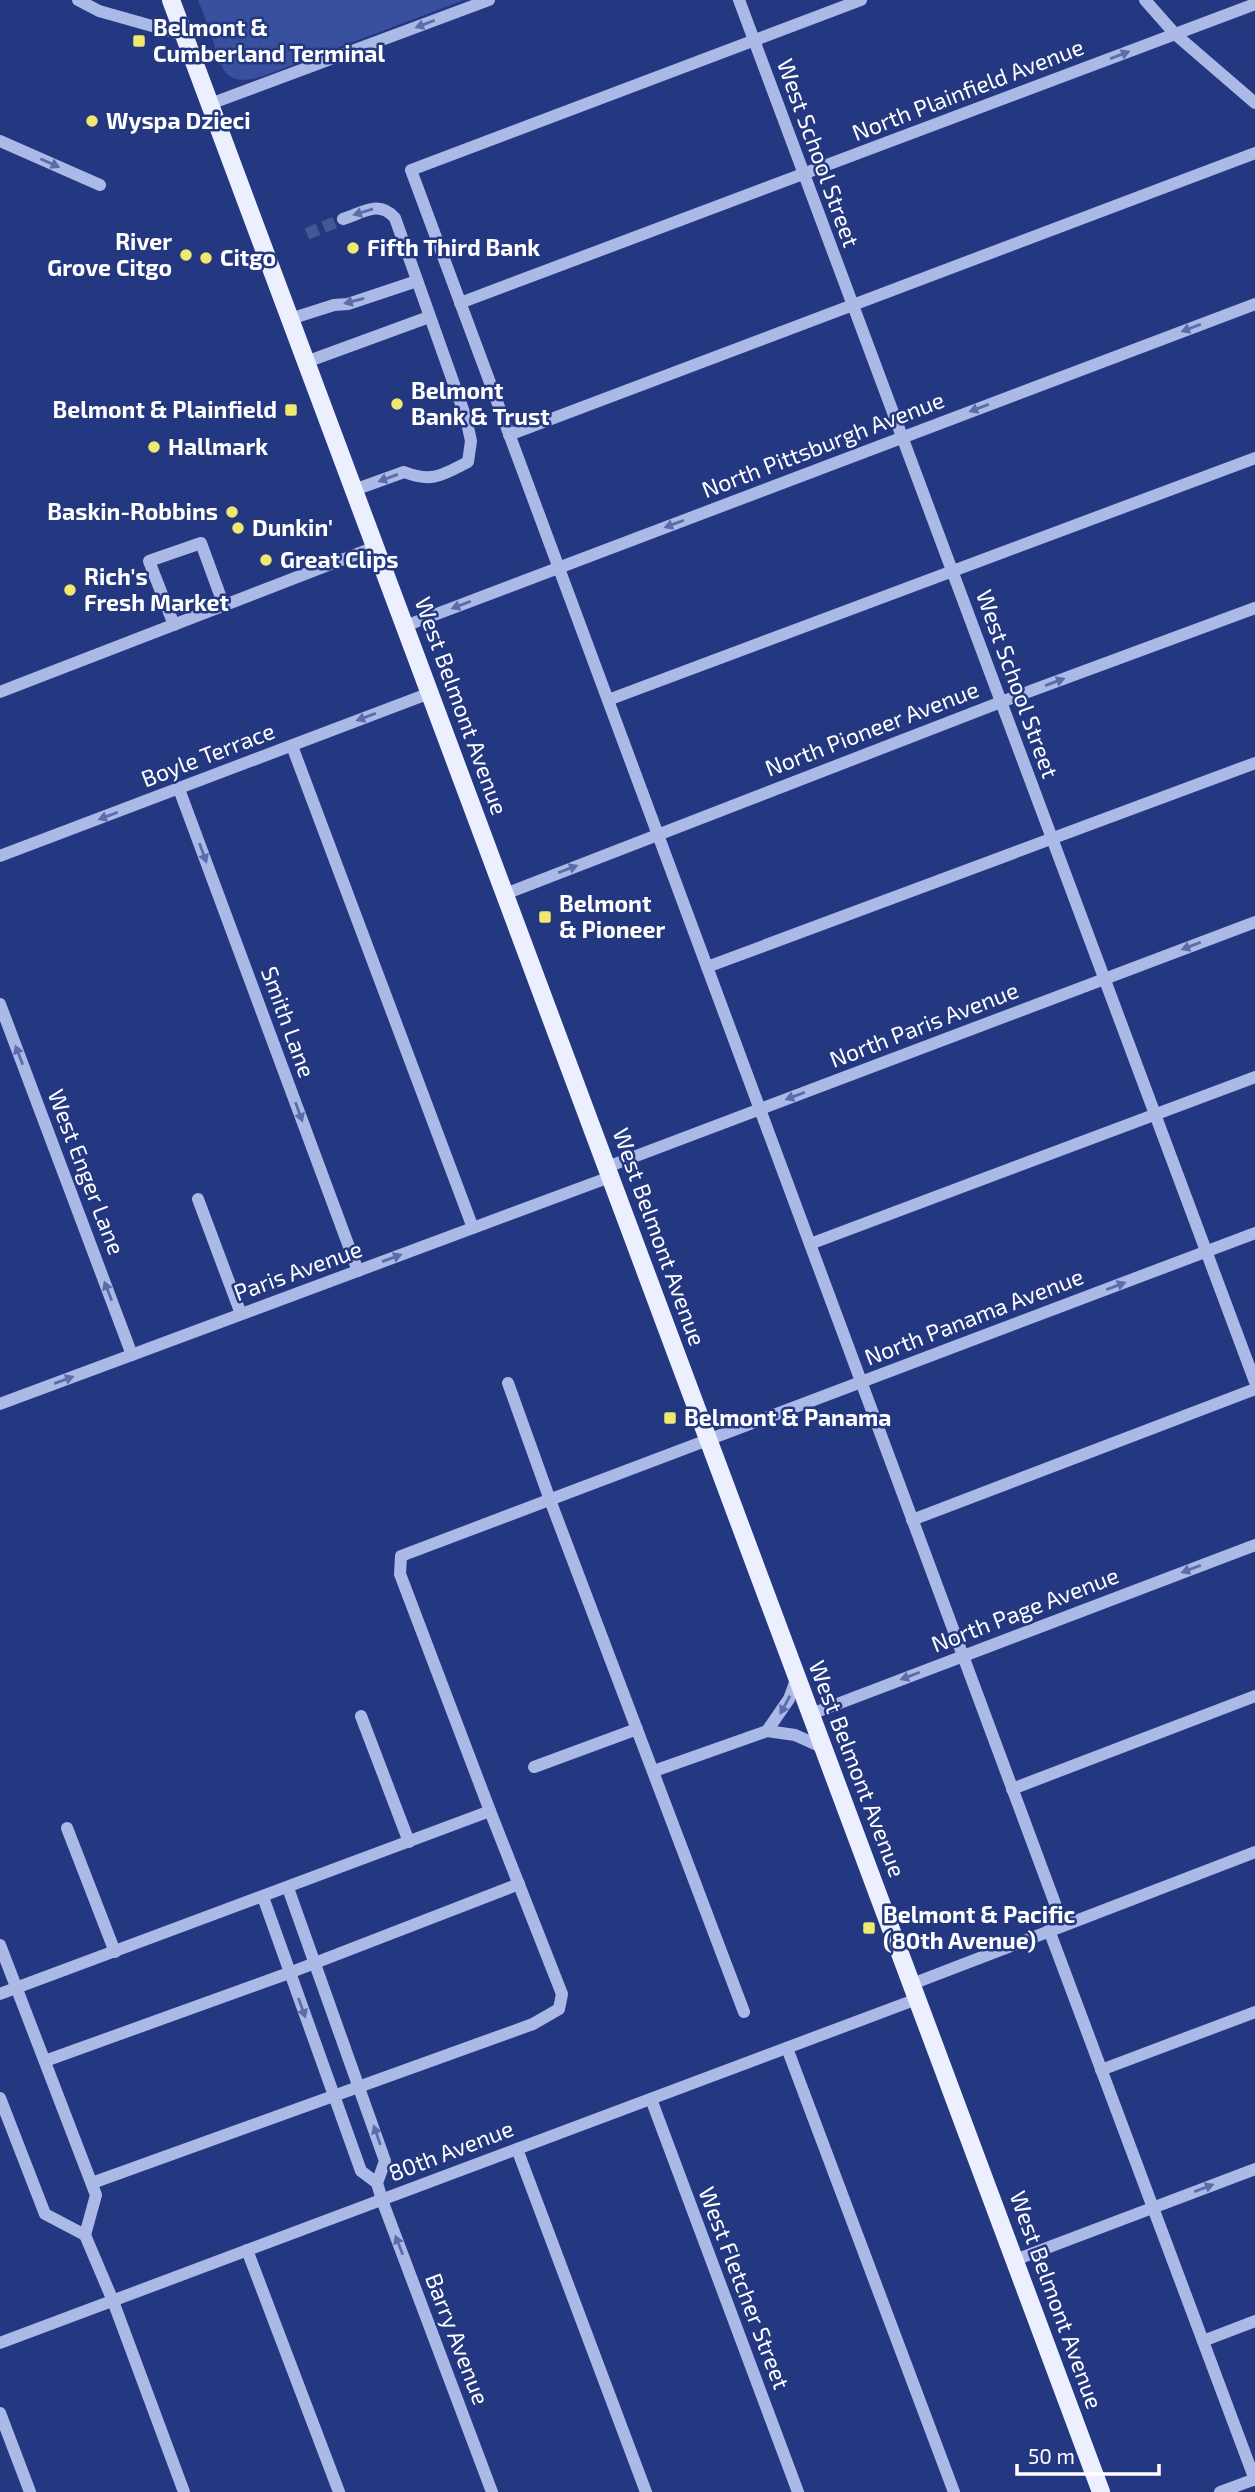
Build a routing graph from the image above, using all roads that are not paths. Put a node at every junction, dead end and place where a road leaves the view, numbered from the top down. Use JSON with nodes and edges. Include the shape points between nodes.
{"nodes":[{"id":1,"x":78,"y":0,"type":"edge"},
{"id":2,"x":171,"y":0,"type":"edge"},
{"id":3,"x":489,"y":0,"type":"edge"},
{"id":4,"x":739,"y":0,"type":"edge"},
{"id":5,"x":861,"y":0,"type":"edge"},
{"id":6,"x":1145,"y":0,"type":"edge"},
{"id":7,"x":1255,"y":4,"type":"edge"},
{"id":8,"x":1175,"y":34,"type":"junction"},
{"id":9,"x":184,"y":35,"type":"junction"},
{"id":10,"x":754,"y":40,"type":"junction"},
{"id":11,"x":1255,"y":103,"type":"edge"},
{"id":12,"x":210,"y":104,"type":"junction"},
{"id":13,"x":0,"y":141,"type":"edge"},
{"id":14,"x":1255,"y":153,"type":"edge"},
{"id":15,"x":804,"y":175,"type":"junction"},
{"id":16,"x":100,"y":185,"type":"dead end"},
{"id":17,"x":343,"y":219,"type":"tunnel mouth"},
{"id":18,"x":417,"y":281,"type":"junction"},
{"id":19,"x":460,"y":303,"type":"junction"},
{"id":20,"x":1255,"y":303,"type":"edge"},
{"id":21,"x":853,"y":305,"type":"junction"},
{"id":22,"x":429,"y":317,"type":"junction"},
{"id":23,"x":290,"y":319,"type":"junction"},
{"id":24,"x":306,"y":362,"type":"junction"},
{"id":25,"x":509,"y":435,"type":"junction"},
{"id":26,"x":902,"y":437,"type":"junction"},
{"id":27,"x":1255,"y":458,"type":"edge"},
{"id":28,"x":354,"y":490,"type":"junction"},
{"id":29,"x":375,"y":547,"type":"junction"},
{"id":30,"x":558,"y":567,"type":"junction"},
{"id":31,"x":952,"y":571,"type":"junction"},
{"id":32,"x":224,"y":606,"type":"junction"},
{"id":33,"x":1255,"y":608,"type":"edge"},
{"id":34,"x":174,"y":625,"type":"junction"},
{"id":35,"x":405,"y":626,"type":"junction"},
{"id":36,"x":0,"y":692,"type":"edge"},
{"id":37,"x":430,"y":693,"type":"junction"},
{"id":38,"x":608,"y":700,"type":"junction"},
{"id":39,"x":1001,"y":702,"type":"junction"},
{"id":40,"x":292,"y":746,"type":"junction"},
{"id":41,"x":1255,"y":763,"type":"edge"},
{"id":42,"x":179,"y":789,"type":"junction"},
{"id":43,"x":657,"y":834,"type":"junction"},
{"id":44,"x":1052,"y":840,"type":"junction"},
{"id":45,"x":0,"y":856,"type":"edge"},
{"id":46,"x":505,"y":894,"type":"junction"},
{"id":47,"x":1255,"y":922,"type":"edge"},
{"id":48,"x":707,"y":967,"type":"junction"},
{"id":49,"x":1104,"y":979,"type":"junction"},
{"id":50,"x":0,"y":1004,"type":"edge"},
{"id":51,"x":1255,"y":1077,"type":"edge"},
{"id":52,"x":760,"y":1110,"type":"junction"},
{"id":53,"x":1155,"y":1115,"type":"junction"},
{"id":54,"x":609,"y":1172,"type":"junction"},
{"id":55,"x":198,"y":1199,"type":"dead end"},
{"id":56,"x":473,"y":1228,"type":"junction"},
{"id":57,"x":1255,"y":1233,"type":"edge"},
{"id":58,"x":810,"y":1244,"type":"junction"},
{"id":59,"x":1206,"y":1252,"type":"junction"},
{"id":60,"x":358,"y":1271,"type":"junction"},
{"id":61,"x":241,"y":1314,"type":"junction"},
{"id":62,"x":132,"y":1355,"type":"junction"},
{"id":63,"x":861,"y":1382,"type":"junction"},
{"id":64,"x":1255,"y":1382,"type":"edge"},
{"id":65,"x":508,"y":1383,"type":"dead end"},
{"id":66,"x":1255,"y":1389,"type":"edge"},
{"id":67,"x":0,"y":1404,"type":"edge"},
{"id":68,"x":708,"y":1440,"type":"junction"},
{"id":69,"x":550,"y":1500,"type":"junction"},
{"id":70,"x":912,"y":1520,"type":"junction"},
{"id":71,"x":1255,"y":1545,"type":"edge"},
{"id":72,"x":963,"y":1656,"type":"junction"},
{"id":73,"x":797,"y":1677,"type":"junction"},
{"id":74,"x":1255,"y":1696,"type":"edge"},
{"id":75,"x":811,"y":1714,"type":"junction"},
{"id":76,"x":361,"y":1716,"type":"dead end"},
{"id":77,"x":637,"y":1729,"type":"junction"},
{"id":78,"x":767,"y":1731,"type":"junction"},
{"id":79,"x":824,"y":1748,"type":"junction"},
{"id":80,"x":534,"y":1767,"type":"dead end"},
{"id":81,"x":654,"y":1771,"type":"junction"},
{"id":82,"x":1012,"y":1789,"type":"junction"},
{"id":83,"x":490,"y":1811,"type":"junction"},
{"id":84,"x":67,"y":1828,"type":"dead end"},
{"id":85,"x":410,"y":1842,"type":"junction"},
{"id":86,"x":1255,"y":1852,"type":"edge"},
{"id":87,"x":519,"y":1884,"type":"junction"},
{"id":88,"x":288,"y":1888,"type":"junction"},
{"id":89,"x":263,"y":1897,"type":"junction"},
{"id":90,"x":1063,"y":1925,"type":"junction"},
{"id":91,"x":1049,"y":1930,"type":"junction"},
{"id":92,"x":0,"y":1945,"type":"edge"},
{"id":93,"x":115,"y":1952,"type":"junction"},
{"id":94,"x":314,"y":1963,"type":"junction"},
{"id":95,"x":289,"y":1973,"type":"junction"},
{"id":96,"x":17,"y":1988,"type":"junction"},
{"id":97,"x":914,"y":1992,"type":"junction"},
{"id":98,"x":0,"y":1994,"type":"edge"},
{"id":99,"x":744,"y":2012,"type":"dead end"},
{"id":100,"x":1255,"y":2012,"type":"edge"},
{"id":101,"x":787,"y":2048,"type":"junction"},
{"id":102,"x":45,"y":2061,"type":"junction"},
{"id":103,"x":1101,"y":2070,"type":"junction"},
{"id":104,"x":360,"y":2086,"type":"junction"},
{"id":105,"x":334,"y":2095,"type":"junction"},
{"id":106,"x":0,"y":2098,"type":"edge"},
{"id":107,"x":651,"y":2099,"type":"junction"},
{"id":108,"x":517,"y":2149,"type":"junction"},
{"id":109,"x":1255,"y":2168,"type":"edge"},
{"id":110,"x":92,"y":2183,"type":"junction"},
{"id":111,"x":377,"y":2183,"type":"junction"},
{"id":112,"x":382,"y":2200,"type":"junction"},
{"id":113,"x":1153,"y":2207,"type":"junction"},
{"id":114,"x":85,"y":2235,"type":"junction"},
{"id":115,"x":247,"y":2250,"type":"junction"},
{"id":116,"x":1015,"y":2260,"type":"junction"},
{"id":117,"x":113,"y":2301,"type":"junction"},
{"id":118,"x":1255,"y":2321,"type":"edge"},
{"id":119,"x":1203,"y":2341,"type":"junction"},
{"id":120,"x":0,"y":2343,"type":"edge"},
{"id":121,"x":0,"y":2413,"type":"edge"},
{"id":122,"x":1255,"y":2479,"type":"edge"},
{"id":123,"x":30,"y":2492,"type":"edge"},
{"id":124,"x":184,"y":2492,"type":"edge"},
{"id":125,"x":338,"y":2492,"type":"edge"},
{"id":126,"x":492,"y":2492,"type":"edge"},
{"id":127,"x":646,"y":2492,"type":"edge"},
{"id":128,"x":798,"y":2492,"type":"edge"},
{"id":129,"x":954,"y":2492,"type":"edge"},
{"id":130,"x":1101,"y":2492,"type":"edge"},
{"id":131,"x":1220,"y":2492,"type":"edge"}],
"edges":[{"from":1,"to":9,"type":"street","via":[[99,11]]},
{"from":2,"to":9,"type":"main road","name":"West Belmont Avenue"},
{"from":3,"to":12,"type":"street","one_way":true},
{"from":4,"to":10,"type":"street","name":"West School Street"},
{"from":5,"to":10,"type":"street"},
{"from":6,"to":8,"type":"street"},
{"from":7,"to":8,"type":"street","name":"North Plainfield Avenue"},
{"from":8,"to":11,"type":"street"},
{"from":15,"to":8,"type":"street","name":"North Plainfield Avenue","one_way":true},
{"from":9,"to":12,"type":"main road","name":"West Belmont Avenue"},
{"from":10,"to":15,"type":"street","name":"West School Street"},
{"from":10,"to":19,"type":"street","via":[[411,170]]},
{"from":12,"to":23,"type":"main road","name":"West Belmont Avenue"},
{"from":13,"to":16,"type":"street","one_way":true},
{"from":14,"to":21,"type":"street"},
{"from":15,"to":19,"type":"street","name":"North Plainfield Avenue"},
{"from":15,"to":21,"type":"street","name":"West School Street"},
{"from":18,"to":17,"type":"street","one_way":true,"via":[[395,218],[387,210],[379,207]]},
{"from":18,"to":22,"type":"street"},
{"from":18,"to":23,"type":"street","one_way":true},
{"from":19,"to":25,"type":"street"},
{"from":20,"to":26,"type":"street","name":"North Pittsburgh Avenue","one_way":true},
{"from":21,"to":25,"type":"street"},
{"from":21,"to":26,"type":"street","name":"West School Street"},
{"from":22,"to":24,"type":"street"},
{"from":22,"to":28,"type":"street","one_way":true,"via":[[471,441],[468,461],[440,476],[422,479],[404,472]]},
{"from":23,"to":24,"type":"main road","name":"West Belmont Avenue"},
{"from":24,"to":28,"type":"main road","name":"West Belmont Avenue"},
{"from":25,"to":30,"type":"street"},
{"from":26,"to":30,"type":"street","name":"North Pittsburgh Avenue","one_way":true},
{"from":26,"to":31,"type":"street","name":"West School Street"},
{"from":27,"to":31,"type":"street"},
{"from":28,"to":29,"type":"main road","name":"West Belmont Avenue"},
{"from":29,"to":32,"type":"street"},
{"from":29,"to":35,"type":"main road","name":"West Belmont Avenue"},
{"from":30,"to":35,"type":"street","name":"North Pittsburgh Avenue","one_way":true},
{"from":30,"to":38,"type":"street"},
{"from":31,"to":38,"type":"street"},
{"from":31,"to":39,"type":"street","name":"West School Street"},
{"from":32,"to":34,"type":"street"},
{"from":32,"to":34,"type":"street","via":[[201,543],[149,561]]},
{"from":39,"to":33,"type":"street","name":"North Pioneer Avenue","one_way":true},
{"from":34,"to":36,"type":"street"},
{"from":35,"to":37,"type":"main road","name":"West Belmont Avenue"},
{"from":37,"to":40,"type":"street","name":"Boyle Terrace","one_way":true},
{"from":37,"to":46,"type":"main road","name":"West Belmont Avenue"},
{"from":38,"to":43,"type":"street"},
{"from":39,"to":43,"type":"street","name":"North Pioneer Avenue"},
{"from":39,"to":44,"type":"street","name":"West School Street"},
{"from":40,"to":42,"type":"street","name":"Boyle Terrace"},
{"from":40,"to":56,"type":"street"},
{"from":41,"to":44,"type":"street"},
{"from":42,"to":45,"type":"street","name":"Boyle Terrace","one_way":true},
{"from":42,"to":60,"type":"street","name":"Smith Lane","one_way":true},
{"from":46,"to":43,"type":"street","name":"North Pioneer Avenue","one_way":true},
{"from":43,"to":48,"type":"street"},
{"from":44,"to":48,"type":"street"},
{"from":44,"to":49,"type":"street","name":"West School Street"},
{"from":46,"to":54,"type":"main road","name":"West Belmont Avenue"},
{"from":47,"to":49,"type":"street","name":"North Paris Avenue","one_way":true},
{"from":48,"to":52,"type":"street"},
{"from":49,"to":52,"type":"street","name":"North Paris Avenue","one_way":true},
{"from":49,"to":53,"type":"street","name":"West School Street"},
{"from":62,"to":50,"type":"street","name":"West Enger Lane","one_way":true},
{"from":51,"to":53,"type":"street"},
{"from":52,"to":54,"type":"street","name":"North Paris Avenue"},
{"from":52,"to":58,"type":"street"},
{"from":53,"to":58,"type":"street"},
{"from":53,"to":59,"type":"street","name":"West School Street"},
{"from":54,"to":56,"type":"street","name":"Paris Avenue"},
{"from":54,"to":68,"type":"main road","name":"West Belmont Avenue"},
{"from":55,"to":61,"type":"street"},
{"from":60,"to":56,"type":"street","name":"Paris Avenue","one_way":true},
{"from":57,"to":59,"type":"street","name":"North Panama Avenue"},
{"from":58,"to":63,"type":"street"},
{"from":63,"to":59,"type":"street","name":"North Panama Avenue","one_way":true},
{"from":59,"to":64,"type":"street","name":"West School Street"},
{"from":60,"to":61,"type":"street","name":"Paris Avenue"},
{"from":61,"to":62,"type":"street","name":"Paris Avenue"},
{"from":67,"to":62,"type":"street","name":"Paris Avenue","one_way":true},
{"from":63,"to":68,"type":"street","name":"North Panama Avenue"},
{"from":63,"to":70,"type":"street"},
{"from":65,"to":69,"type":"street"},
{"from":66,"to":70,"type":"street"},
{"from":68,"to":69,"type":"street","name":"North Panama Avenue"},
{"from":68,"to":73,"type":"main road","name":"West Belmont Avenue"},
{"from":69,"to":77,"type":"street"},
{"from":69,"to":83,"type":"street","name":"North Panama Avenue","via":[[401,1556],[400,1574]]},
{"from":70,"to":72,"type":"street"},
{"from":71,"to":72,"type":"street","name":"North Page Avenue","one_way":true},
{"from":72,"to":75,"type":"street","name":"North Page Avenue","one_way":true},
{"from":72,"to":82,"type":"street"},
{"from":73,"to":75,"type":"main road","name":"West Belmont Avenue"},
{"from":73,"to":78,"type":"street","one_way":true,"via":[[789,1699]]},
{"from":74,"to":82,"type":"street"},
{"from":75,"to":79,"type":"main road","name":"West Belmont Avenue"},
{"from":76,"to":85,"type":"street"},
{"from":77,"to":80,"type":"street"},
{"from":77,"to":81,"type":"street"},
{"from":78,"to":79,"type":"street","via":[[795,1735]]},
{"from":78,"to":81,"type":"street"},
{"from":79,"to":97,"type":"main road","name":"West Belmont Avenue"},
{"from":81,"to":99,"type":"street"},
{"from":82,"to":90,"type":"street"},
{"from":83,"to":85,"type":"street"},
{"from":83,"to":87,"type":"street"},
{"from":84,"to":93,"type":"street"},
{"from":85,"to":88,"type":"street"},
{"from":86,"to":90,"type":"street","name":"80th Avenue"},
{"from":87,"to":94,"type":"street"},
{"from":87,"to":104,"type":"street","via":[[562,1994],[559,2009],[533,2024]]},
{"from":88,"to":89,"type":"street"},
{"from":88,"to":94,"type":"street"},
{"from":89,"to":93,"type":"street"},
{"from":89,"to":95,"type":"street"},
{"from":90,"to":91,"type":"street","name":"80th Avenue"},
{"from":91,"to":97,"type":"street","name":"80th Avenue"},
{"from":91,"to":103,"type":"street"},
{"from":92,"to":96,"type":"street"},
{"from":93,"to":96,"type":"street"},
{"from":94,"to":95,"type":"street"},
{"from":94,"to":104,"type":"street"},
{"from":95,"to":102,"type":"street"},
{"from":95,"to":105,"type":"street","one_way":true},
{"from":96,"to":98,"type":"street"},
{"from":96,"to":102,"type":"street"},
{"from":97,"to":101,"type":"street","name":"80th Avenue"},
{"from":97,"to":116,"type":"main road","name":"West Belmont Avenue"},
{"from":100,"to":103,"type":"street"},
{"from":101,"to":107,"type":"street","name":"80th Avenue"},
{"from":101,"to":129,"type":"street"},
{"from":102,"to":110,"type":"street"},
{"from":103,"to":113,"type":"street"},
{"from":104,"to":105,"type":"street"},
{"from":111,"to":104,"type":"street","one_way":true,"via":[[385,2161]]},
{"from":105,"to":110,"type":"street"},
{"from":105,"to":111,"type":"street","via":[[361,2171]]},
{"from":106,"to":114,"type":"street","via":[[44,2214]]},
{"from":107,"to":108,"type":"street","name":"80th Avenue"},
{"from":107,"to":128,"type":"street","name":"West Fletcher Street"},
{"from":108,"to":112,"type":"street","name":"80th Avenue"},
{"from":108,"to":127,"type":"street"},
{"from":113,"to":109,"type":"street","one_way":true},
{"from":110,"to":114,"type":"street","via":[[96,2195]]},
{"from":111,"to":112,"type":"street","name":"Barry Avenue"},
{"from":112,"to":115,"type":"street","name":"80th Avenue"},
{"from":126,"to":112,"type":"street","name":"Barry Avenue","one_way":true},
{"from":113,"to":116,"type":"street"},
{"from":113,"to":119,"type":"street"},
{"from":114,"to":117,"type":"street"},
{"from":115,"to":117,"type":"street","name":"80th Avenue"},
{"from":115,"to":125,"type":"street"},
{"from":116,"to":130,"type":"main road","name":"West Belmont Avenue"},
{"from":117,"to":120,"type":"street","name":"80th Avenue"},
{"from":117,"to":124,"type":"street"},
{"from":118,"to":119,"type":"street"},
{"from":119,"to":122,"type":"street"},
{"from":121,"to":123,"type":"street"},
{"from":122,"to":131,"type":"street"}]}
